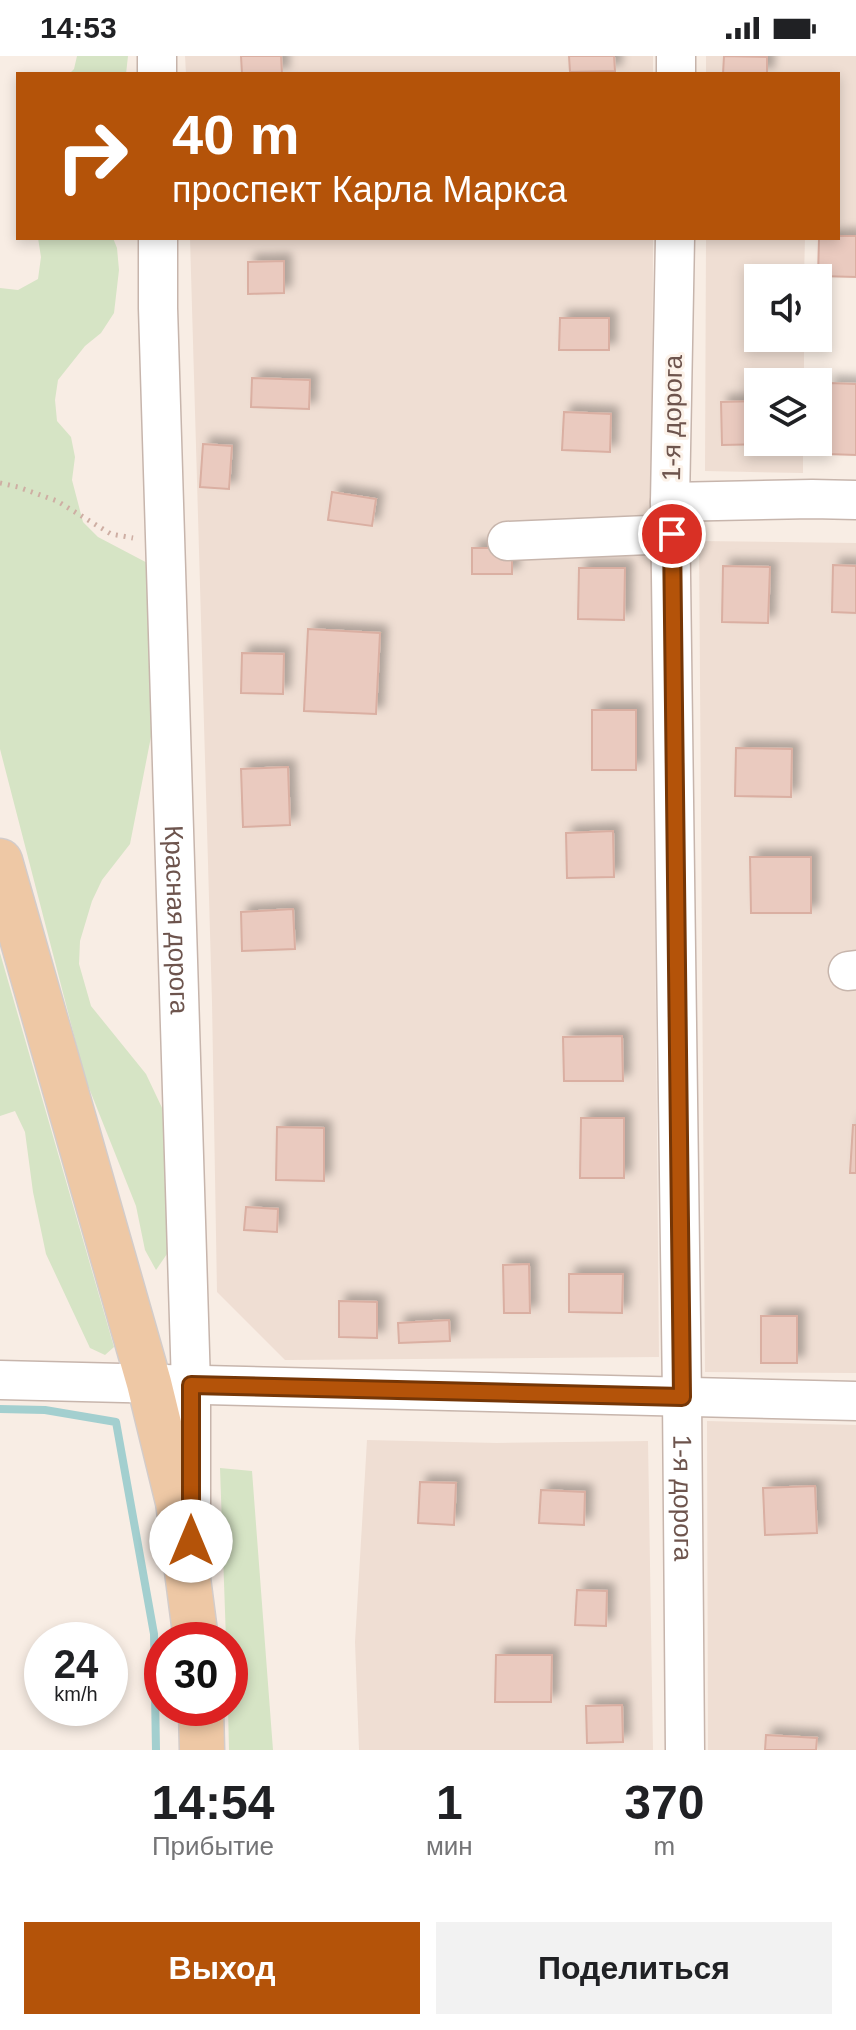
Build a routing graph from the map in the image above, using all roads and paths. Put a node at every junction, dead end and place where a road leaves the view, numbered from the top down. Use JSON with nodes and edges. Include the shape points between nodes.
{"nodes":[{"id":1,"x":158,"y":240,"type":"edge"},
{"id":2,"x":675,"y":240,"type":"edge"},
{"id":3,"x":0,"y":483,"type":"edge"},
{"id":4,"x":856,"y":500,"type":"edge"},
{"id":5,"x":671,"y":518,"type":"junction"},
{"id":6,"x":507,"y":541,"type":"dead end"},
{"id":7,"x":166,"y":543,"type":"junction"},
{"id":8,"x":0,"y":861,"type":"edge"},
{"id":9,"x":0,"y":1380,"type":"edge"},
{"id":10,"x":170,"y":1384,"type":"junction"},
{"id":11,"x":682,"y":1397,"type":"junction"},
{"id":12,"x":856,"y":1401,"type":"edge"},
{"id":13,"x":193,"y":1622,"type":"edge"},
{"id":14,"x":201,"y":1726,"type":"edge"},
{"id":15,"x":202,"y":1750,"type":"edge"},
{"id":16,"x":685,"y":1750,"type":"edge"}],
"edges":[{"from":1,"to":7,"type":"street","name":"Красная дорога"},
{"from":2,"to":5,"type":"street","name":"1-я дорога"},
{"from":3,"to":7,"type":"path","via":[[57,501],[111,534]]},
{"from":4,"to":5,"type":"street","via":[[812,499]]},
{"from":5,"to":6,"type":"street"},
{"from":5,"to":11,"type":"street","name":"1-я дорога"},
{"from":7,"to":10,"type":"street","name":"Красная дорога"},
{"from":8,"to":10,"type":"main road"},
{"from":9,"to":10,"type":"street"},
{"from":10,"to":11,"type":"street"},
{"from":10,"to":13,"type":"main road"},
{"from":11,"to":12,"type":"street"},
{"from":11,"to":16,"type":"street","name":"1-я дорога"},
{"from":14,"to":15,"type":"main road"}]}
